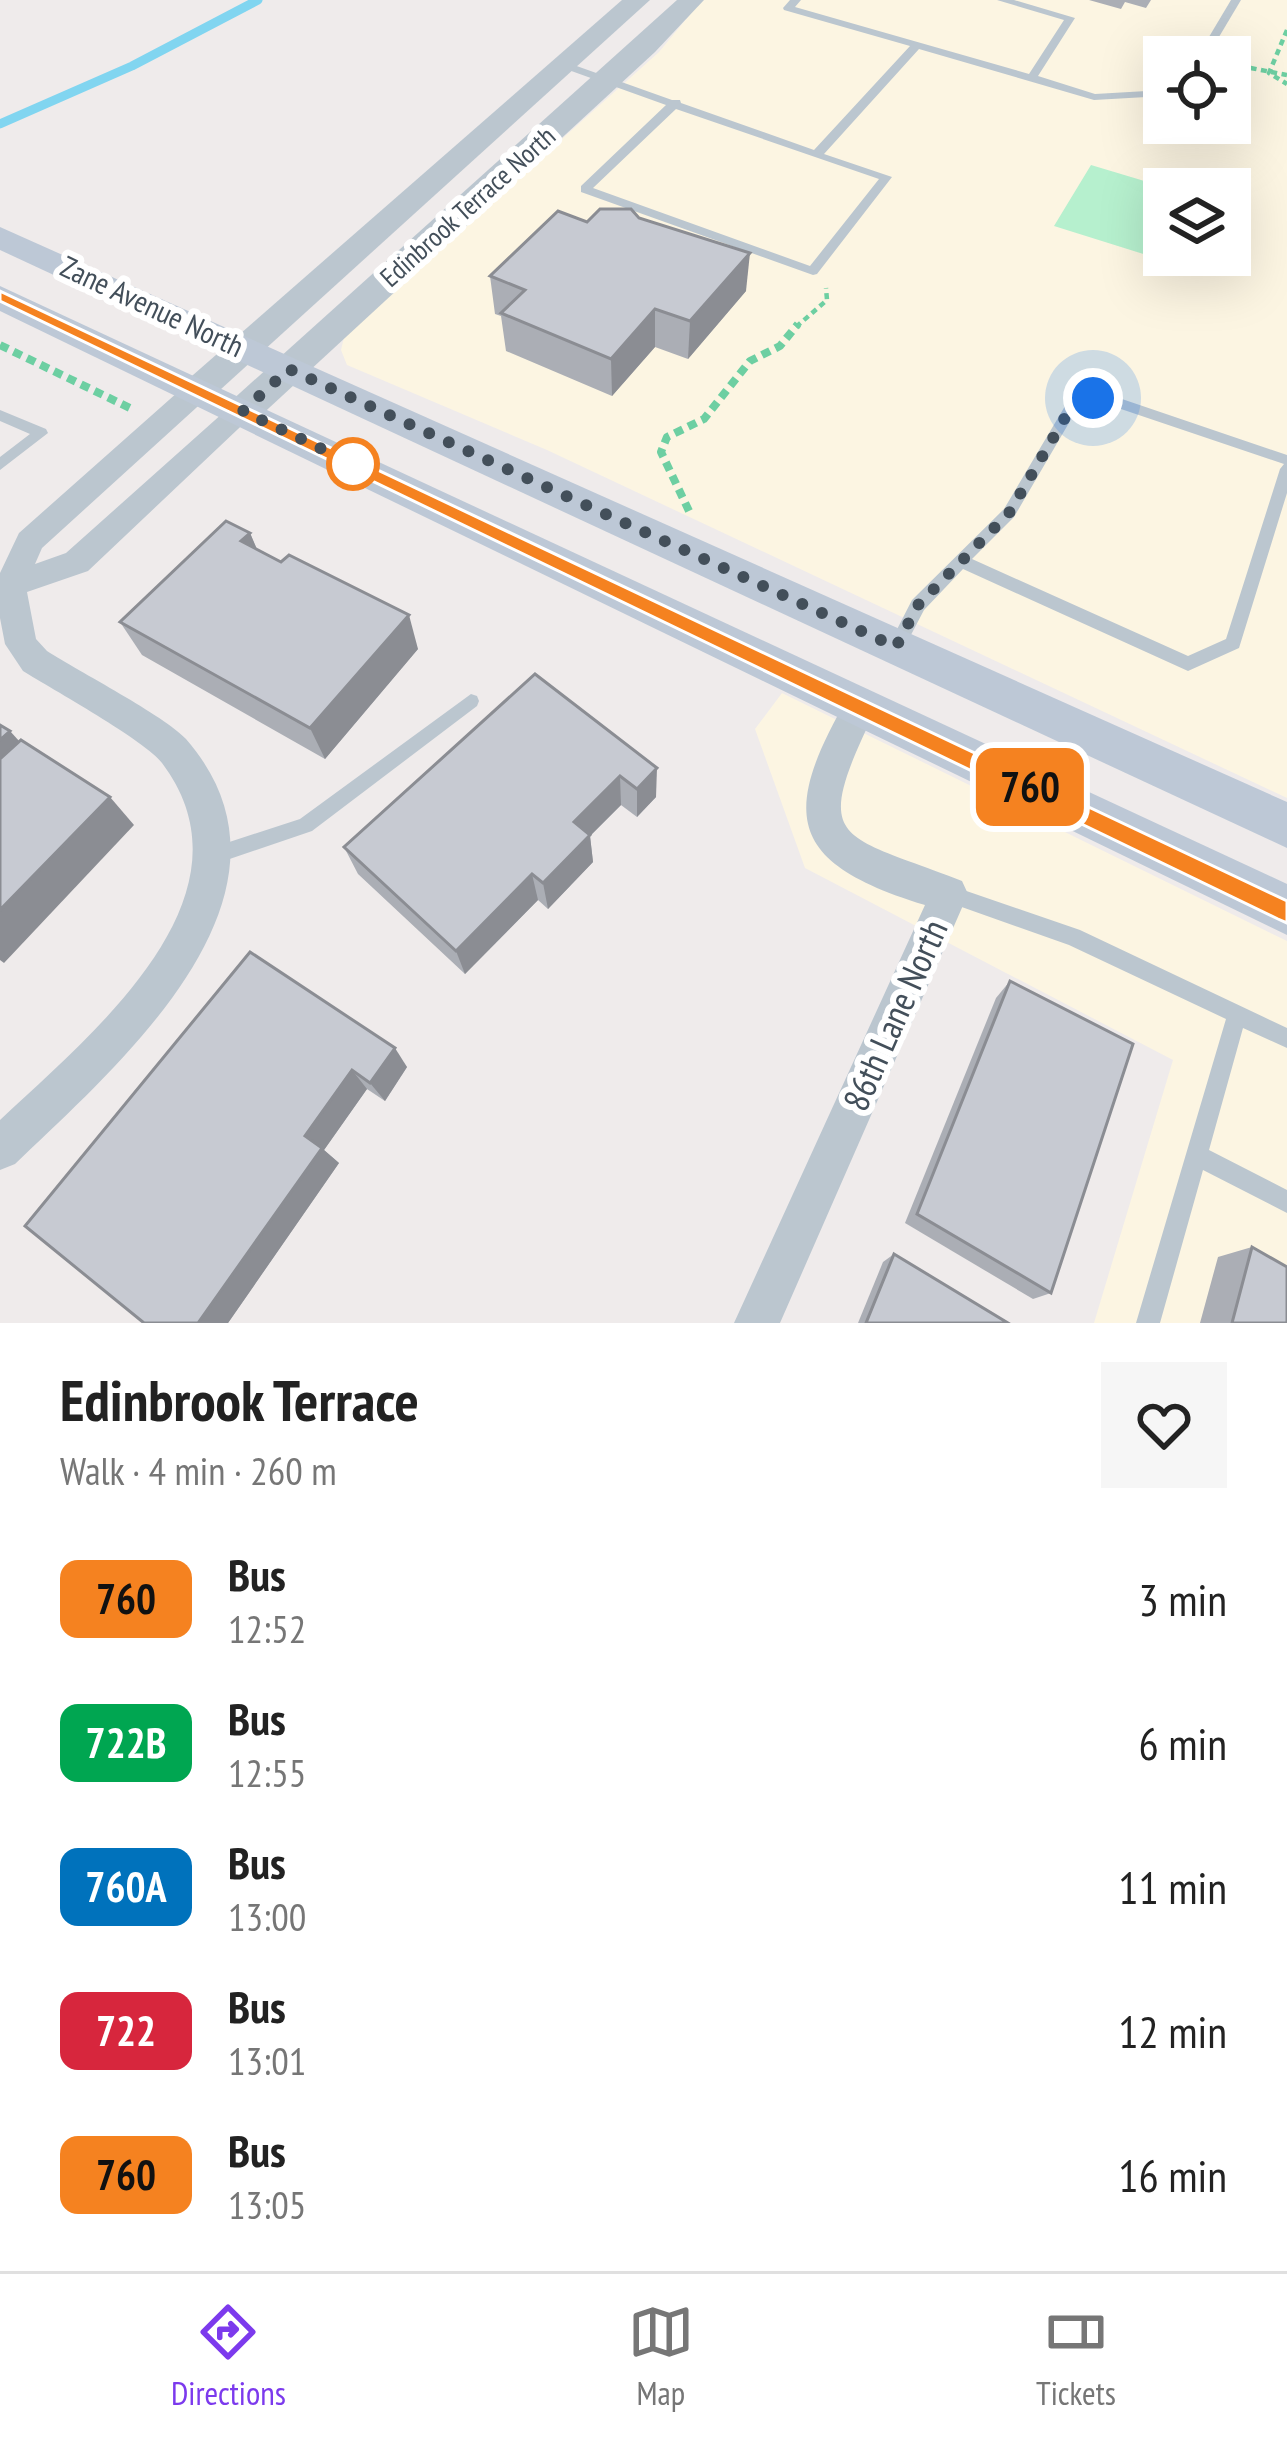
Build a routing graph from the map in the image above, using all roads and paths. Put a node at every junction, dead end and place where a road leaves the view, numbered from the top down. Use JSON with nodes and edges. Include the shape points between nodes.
{"nodes":[{"id":1,"x":637,"y":0,"type":"edge"},
{"id":2,"x":691,"y":0,"type":"edge"},
{"id":3,"x":796,"y":0,"type":"edge"},
{"id":4,"x":1002,"y":0,"type":"edge"},
{"id":5,"x":1236,"y":0,"type":"edge"},
{"id":6,"x":1287,"y":30,"type":"edge"},
{"id":7,"x":1215,"y":36,"type":"edge"},
{"id":8,"x":917,"y":45,"type":"junction"},
{"id":9,"x":567,"y":66,"type":"junction"},
{"id":10,"x":1251,"y":69,"type":"edge"},
{"id":11,"x":1269,"y":73,"type":"junction"},
{"id":12,"x":1287,"y":75,"type":"edge"},
{"id":13,"x":1032,"y":78,"type":"junction"},
{"id":14,"x":609,"y":80,"type":"junction"},
{"id":15,"x":1287,"y":85,"type":"edge"},
{"id":16,"x":1143,"y":94,"type":"edge"},
{"id":17,"x":676,"y":102,"type":"junction"},
{"id":18,"x":816,"y":155,"type":"junction"},
{"id":19,"x":0,"y":237,"type":"edge"},
{"id":20,"x":812,"y":271,"type":"junction"},
{"id":21,"x":0,"y":297,"type":"edge"},
{"id":22,"x":0,"y":345,"type":"edge"},
{"id":23,"x":242,"y":349,"type":"junction"},
{"id":24,"x":289,"y":369,"type":"junction"},
{"id":25,"x":197,"y":391,"type":"junction"},
{"id":26,"x":243,"y":411,"type":"junction"},
{"id":27,"x":141,"y":412,"type":"dead end"},
{"id":28,"x":0,"y":415,"type":"edge"},
{"id":29,"x":1287,"y":460,"type":"edge"},
{"id":30,"x":0,"y":465,"type":"edge"},
{"id":31,"x":1287,"y":470,"type":"edge"},
{"id":32,"x":688,"y":511,"type":"dead end"},
{"id":33,"x":961,"y":561,"type":"junction"},
{"id":34,"x":5,"y":585,"type":"edge"},
{"id":35,"x":896,"y":647,"type":"junction"},
{"id":36,"x":471,"y":701,"type":"dead end"},
{"id":37,"x":860,"y":706,"type":"junction"},
{"id":38,"x":1287,"y":826,"type":"edge"},
{"id":39,"x":211,"y":856,"type":"junction"},
{"id":40,"x":950,"y":894,"type":"junction"},
{"id":41,"x":1287,"y":910,"type":"edge"},
{"id":42,"x":1237,"y":1015,"type":"junction"},
{"id":43,"x":1287,"y":1038,"type":"edge"},
{"id":44,"x":0,"y":1149,"type":"edge"},
{"id":45,"x":1197,"y":1155,"type":"junction"},
{"id":46,"x":1287,"y":1202,"type":"edge"},
{"id":47,"x":757,"y":1323,"type":"edge"},
{"id":48,"x":1148,"y":1323,"type":"edge"}],
"edges":[{"from":1,"to":9,"type":"street","name":"Edinbrook Terrace North"},
{"from":2,"to":14,"type":"street","name":"Edinbrook Terrace North"},
{"from":3,"to":8,"type":"lane","via":[[788,8]]},
{"from":4,"to":13,"type":"lane","via":[[1070,18]]},
{"from":5,"to":7,"type":"lane"},
{"from":6,"to":11,"type":"path"},
{"from":8,"to":13,"type":"lane"},
{"from":8,"to":18,"type":"lane"},
{"from":9,"to":14,"type":"lane"},
{"from":9,"to":23,"type":"street","name":"Edinbrook Terrace North"},
{"from":10,"to":11,"type":"path"},
{"from":11,"to":12,"type":"path"},
{"from":11,"to":15,"type":"path"},
{"from":13,"to":16,"type":"lane","via":[[1094,97]]},
{"from":14,"to":17,"type":"lane"},
{"from":14,"to":24,"type":"street","name":"Edinbrook Terrace North"},
{"from":17,"to":18,"type":"lane"},
{"from":17,"to":20,"type":"lane","via":[[585,189]]},
{"from":18,"to":20,"type":"lane","via":[[886,177]]},
{"from":19,"to":23,"type":"main road","name":"Zane Avenue North"},
{"from":20,"to":32,"type":"path","via":[[827,300],[780,346],[750,361],[704,419],[674,430],[662,445]]},
{"from":21,"to":25,"type":"main road","name":"Zane Avenue North"},
{"from":22,"to":27,"type":"path"},
{"from":23,"to":24,"type":"main road","name":"Zane Avenue North"},
{"from":23,"to":25,"type":"street","name":"Edinbrook Terrace North"},
{"from":24,"to":26,"type":"street","name":"Edinbrook Terrace North"},
{"from":24,"to":35,"type":"main road","name":"Zane Avenue North"},
{"from":25,"to":26,"type":"main road","name":"Zane Avenue North"},
{"from":25,"to":34,"type":"street","via":[[29,541]]},
{"from":26,"to":34,"type":"street","via":[[77,562]]},
{"from":26,"to":37,"type":"main road","name":"Zane Avenue North"},
{"from":28,"to":30,"type":"lane","via":[[41,433]]},
{"from":29,"to":33,"type":"lane","via":[[1119,404],[1076,399],[1009,513]]},
{"from":31,"to":33,"type":"lane","via":[[1232,643],[1188,664]]},
{"from":33,"to":35,"type":"lane","via":[[918,605]]},
{"from":34,"to":39,"type":"street","via":[[21,644],[35,661],[172,748],[190,768]]},
{"from":35,"to":38,"type":"main road","name":"Zane Avenue North"},
{"from":36,"to":39,"type":"lane","via":[[306,825]]},
{"from":37,"to":40,"type":"street","name":"86th Lane North","via":[[823,778],[827,828],[881,877]]},
{"from":37,"to":41,"type":"main road","name":"Zane Avenue North"},
{"from":39,"to":44,"type":"street","via":[[200,921],[178,964]]},
{"from":40,"to":42,"type":"lane","via":[[1073,937]]},
{"from":40,"to":47,"type":"street","name":"86th Lane North"},
{"from":42,"to":43,"type":"lane"},
{"from":42,"to":45,"type":"lane"},
{"from":45,"to":46,"type":"lane"},
{"from":45,"to":48,"type":"lane"}]}
